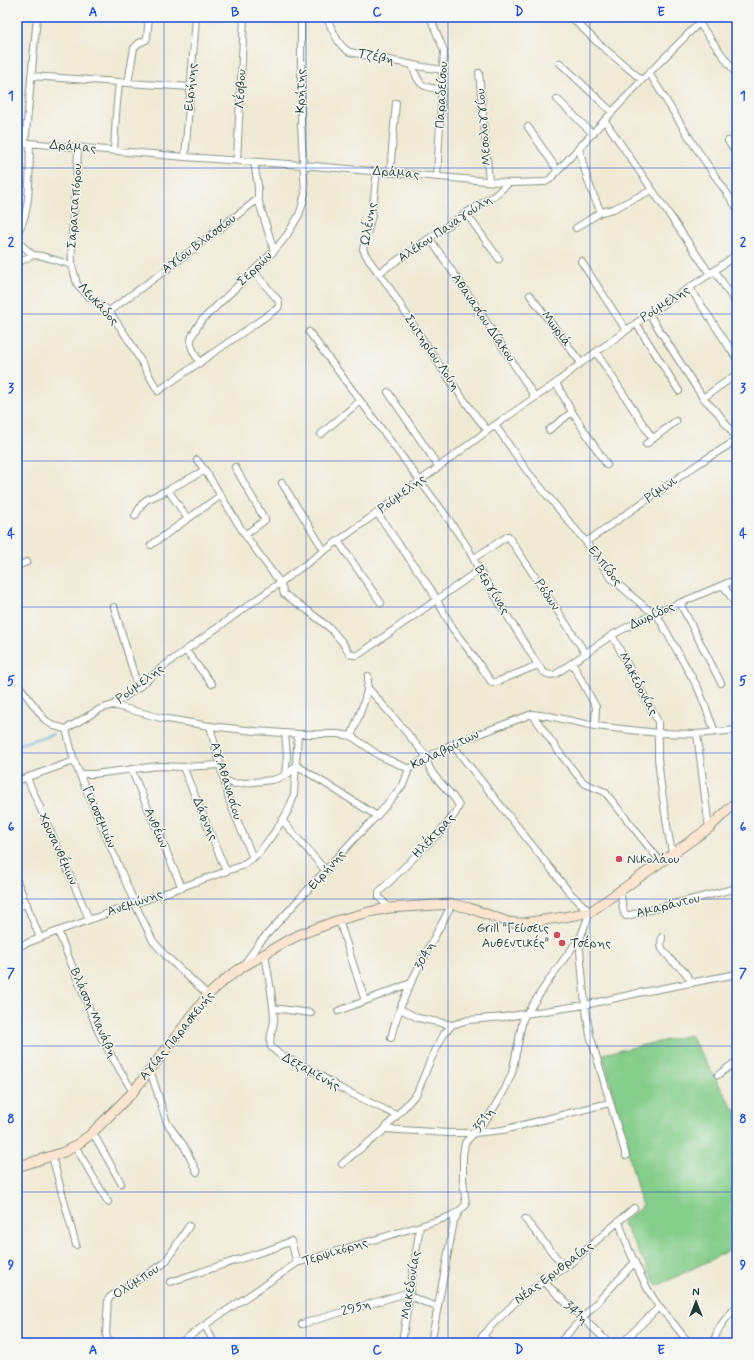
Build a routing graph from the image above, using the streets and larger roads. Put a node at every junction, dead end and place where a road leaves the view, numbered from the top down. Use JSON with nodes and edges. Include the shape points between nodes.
{"nodes":[{"id":1,"x":36,"y":17,"type":"edge"},
{"id":2,"x":149,"y":17,"type":"edge"},
{"id":3,"x":196,"y":17,"type":"edge"},
{"id":4,"x":244,"y":17,"type":"edge"},
{"id":5,"x":302,"y":17,"type":"edge"},
{"id":6,"x":326,"y":17,"type":"edge"},
{"id":7,"x":430,"y":17,"type":"edge"},
{"id":8,"x":571,"y":17,"type":"edge"},
{"id":9,"x":705,"y":17,"type":"edge"},
{"id":10,"x":699,"y":23,"type":"junction"},
{"id":11,"x":560,"y":63,"type":"dead end"},
{"id":12,"x":412,"y":65,"type":"junction"},
{"id":13,"x":443,"y":70,"type":"junction"},
{"id":14,"x":479,"y":73,"type":"dead end"},
{"id":15,"x":649,"y":73,"type":"junction"},
{"id":16,"x":737,"y":75,"type":"edge"},
{"id":17,"x":31,"y":76,"type":"junction"},
{"id":18,"x":642,"y":80,"type":"junction"},
{"id":19,"x":119,"y":82,"type":"junction"},
{"id":20,"x":128,"y":83,"type":"junction"},
{"id":21,"x":191,"y":87,"type":"junction"},
{"id":22,"x":442,"y":89,"type":"junction"},
{"id":23,"x":557,"y":99,"type":"dead end"},
{"id":24,"x":396,"y":103,"type":"dead end"},
{"id":25,"x":612,"y":112,"type":"junction"},
{"id":26,"x":605,"y":121,"type":"junction"},
{"id":27,"x":528,"y":126,"type":"dead end"},
{"id":28,"x":593,"y":134,"type":"junction"},
{"id":29,"x":728,"y":141,"type":"dead end"},
{"id":30,"x":17,"y":142,"type":"edge"},
{"id":31,"x":28,"y":143,"type":"junction"},
{"id":32,"x":78,"y":148,"type":"junction"},
{"id":33,"x":579,"y":148,"type":"junction"},
{"id":34,"x":114,"y":151,"type":"junction"},
{"id":35,"x":737,"y":154,"type":"edge"},
{"id":36,"x":185,"y":157,"type":"junction"},
{"id":37,"x":237,"y":160,"type":"junction"},
{"id":38,"x":254,"y":162,"type":"junction"},
{"id":39,"x":302,"y":165,"type":"junction"},
{"id":40,"x":377,"y":171,"type":"junction"},
{"id":41,"x":558,"y":171,"type":"junction"},
{"id":42,"x":390,"y":172,"type":"junction"},
{"id":43,"x":437,"y":177,"type":"junction"},
{"id":44,"x":489,"y":181,"type":"junction"},
{"id":45,"x":509,"y":183,"type":"junction"},
{"id":46,"x":652,"y":190,"type":"junction"},
{"id":47,"x":258,"y":199,"type":"junction"},
{"id":48,"x":737,"y":208,"type":"edge"},
{"id":49,"x":466,"y":212,"type":"junction"},
{"id":50,"x":601,"y":212,"type":"junction"},
{"id":51,"x":576,"y":228,"type":"dead end"},
{"id":52,"x":17,"y":232,"type":"edge"},
{"id":53,"x":430,"y":239,"type":"junction"},
{"id":54,"x":17,"y":241,"type":"edge"},
{"id":55,"x":274,"y":251,"type":"junction"},
{"id":56,"x":737,"y":254,"type":"edge"},
{"id":57,"x":34,"y":255,"type":"junction"},
{"id":58,"x":499,"y":259,"type":"dead end"},
{"id":59,"x":581,"y":261,"type":"dead end"},
{"id":60,"x":17,"y":263,"type":"edge"},
{"id":61,"x":72,"y":265,"type":"junction"},
{"id":62,"x":253,"y":271,"type":"junction"},
{"id":63,"x":712,"y":272,"type":"junction"},
{"id":64,"x":379,"y":273,"type":"junction"},
{"id":65,"x":690,"y":288,"type":"junction"},
{"id":66,"x":530,"y":295,"type":"dead end"},
{"id":67,"x":737,"y":305,"type":"edge"},
{"id":68,"x":109,"y":311,"type":"junction"},
{"id":69,"x":649,"y":314,"type":"junction"},
{"id":70,"x":636,"y":323,"type":"junction"},
{"id":71,"x":626,"y":330,"type":"junction"},
{"id":72,"x":309,"y":332,"type":"dead end"},
{"id":73,"x":596,"y":352,"type":"junction"},
{"id":74,"x":737,"y":359,"type":"edge"},
{"id":75,"x":581,"y":362,"type":"junction"},
{"id":76,"x":200,"y":363,"type":"junction"},
{"id":77,"x":737,"y":374,"type":"edge"},
{"id":78,"x":556,"y":383,"type":"junction"},
{"id":79,"x":678,"y":391,"type":"dead end"},
{"id":80,"x":388,"y":392,"type":"dead end"},
{"id":81,"x":535,"y":397,"type":"junction"},
{"id":82,"x":703,"y":398,"type":"junction"},
{"id":83,"x":360,"y":401,"type":"junction"},
{"id":84,"x":572,"y":412,"type":"junction"},
{"id":85,"x":676,"y":421,"type":"dead end"},
{"id":86,"x":495,"y":425,"type":"junction"},
{"id":87,"x":487,"y":430,"type":"junction"},
{"id":88,"x":549,"y":430,"type":"dead end"},
{"id":89,"x":321,"y":434,"type":"dead end"},
{"id":90,"x":652,"y":438,"type":"junction"},
{"id":91,"x":737,"y":440,"type":"edge"},
{"id":92,"x":646,"y":444,"type":"dead end"},
{"id":93,"x":197,"y":460,"type":"dead end"},
{"id":94,"x":607,"y":465,"type":"dead end"},
{"id":95,"x":438,"y":466,"type":"junction"},
{"id":96,"x":235,"y":467,"type":"dead end"},
{"id":97,"x":205,"y":470,"type":"junction"},
{"id":98,"x":420,"y":481,"type":"junction"},
{"id":99,"x":282,"y":483,"type":"dead end"},
{"id":100,"x":168,"y":490,"type":"junction"},
{"id":101,"x":220,"y":496,"type":"junction"},
{"id":102,"x":377,"y":513,"type":"junction"},
{"id":103,"x":135,"y":516,"type":"dead end"},
{"id":104,"x":188,"y":519,"type":"junction"},
{"id":105,"x":245,"y":535,"type":"junction"},
{"id":106,"x":338,"y":541,"type":"junction"},
{"id":107,"x":586,"y":542,"type":"junction"},
{"id":108,"x":151,"y":545,"type":"dead end"},
{"id":109,"x":324,"y":550,"type":"junction"},
{"id":110,"x":474,"y":558,"type":"junction"},
{"id":111,"x":27,"y":562,"type":"dead end"},
{"id":112,"x":17,"y":566,"type":"edge"},
{"id":113,"x":479,"y":570,"type":"junction"},
{"id":114,"x":737,"y":579,"type":"edge"},
{"id":115,"x":281,"y":584,"type":"junction"},
{"id":116,"x":723,"y":585,"type":"junction"},
{"id":117,"x":436,"y":600,"type":"junction"},
{"id":118,"x":382,"y":603,"type":"dead end"},
{"id":119,"x":680,"y":603,"type":"junction"},
{"id":120,"x":737,"y":606,"type":"edge"},
{"id":121,"x":114,"y":607,"type":"dead end"},
{"id":122,"x":656,"y":613,"type":"junction"},
{"id":123,"x":612,"y":635,"type":"junction"},
{"id":124,"x":186,"y":651,"type":"junction"},
{"id":125,"x":586,"y":654,"type":"junction"},
{"id":126,"x":572,"y":663,"type":"junction"},
{"id":127,"x":538,"y":665,"type":"junction"},
{"id":128,"x":368,"y":676,"type":"dead end"},
{"id":129,"x":721,"y":682,"type":"dead end"},
{"id":130,"x":17,"y":683,"type":"edge"},
{"id":131,"x":212,"y":684,"type":"dead end"},
{"id":132,"x":367,"y":687,"type":"junction"},
{"id":133,"x":138,"y":688,"type":"junction"},
{"id":134,"x":113,"y":705,"type":"junction"},
{"id":135,"x":532,"y":714,"type":"junction"},
{"id":136,"x":210,"y":726,"type":"junction"},
{"id":137,"x":595,"y":726,"type":"junction"},
{"id":138,"x":66,"y":730,"type":"junction"},
{"id":139,"x":737,"y":730,"type":"edge"},
{"id":140,"x":716,"y":732,"type":"junction"},
{"id":141,"x":285,"y":733,"type":"junction"},
{"id":142,"x":658,"y":733,"type":"junction"},
{"id":143,"x":298,"y":734,"type":"junction"},
{"id":144,"x":697,"y":734,"type":"junction"},
{"id":145,"x":351,"y":736,"type":"junction"},
{"id":146,"x":452,"y":744,"type":"junction"},
{"id":147,"x":427,"y":757,"type":"junction"},
{"id":148,"x":74,"y":761,"type":"junction"},
{"id":149,"x":296,"y":764,"type":"junction"},
{"id":150,"x":220,"y":765,"type":"junction"},
{"id":151,"x":183,"y":767,"type":"junction"},
{"id":152,"x":131,"y":769,"type":"junction"},
{"id":153,"x":409,"y":769,"type":"junction"},
{"id":154,"x":81,"y":774,"type":"junction"},
{"id":155,"x":285,"y":776,"type":"junction"},
{"id":156,"x":27,"y":778,"type":"junction"},
{"id":157,"x":224,"y":780,"type":"junction"},
{"id":158,"x":17,"y":781,"type":"edge"},
{"id":159,"x":737,"y":801,"type":"edge"},
{"id":160,"x":377,"y":816,"type":"junction"},
{"id":161,"x":282,"y":820,"type":"junction"},
{"id":162,"x":709,"y":828,"type":"junction"},
{"id":163,"x":672,"y":852,"type":"junction"},
{"id":164,"x":253,"y":858,"type":"junction"},
{"id":165,"x":660,"y":861,"type":"junction"},
{"id":166,"x":326,"y":870,"type":"junction"},
{"id":167,"x":226,"y":871,"type":"junction"},
{"id":168,"x":17,"y":881,"type":"edge"},
{"id":169,"x":182,"y":888,"type":"junction"},
{"id":170,"x":737,"y":888,"type":"edge"},
{"id":171,"x":620,"y":890,"type":"junction"},
{"id":172,"x":27,"y":904,"type":"junction"},
{"id":173,"x":135,"y":904,"type":"junction"},
{"id":174,"x":452,"y":904,"type":"junction"},
{"id":175,"x":17,"y":907,"type":"edge"},
{"id":176,"x":389,"y":908,"type":"junction"},
{"id":177,"x":590,"y":912,"type":"junction"},
{"id":178,"x":89,"y":919,"type":"junction"},
{"id":179,"x":339,"y":920,"type":"junction"},
{"id":180,"x":58,"y":931,"type":"junction"},
{"id":181,"x":581,"y":936,"type":"junction"},
{"id":182,"x":662,"y":937,"type":"dead end"},
{"id":183,"x":40,"y":938,"type":"junction"},
{"id":184,"x":17,"y":947,"type":"edge"},
{"id":185,"x":265,"y":953,"type":"junction"},
{"id":186,"x":241,"y":968,"type":"junction"},
{"id":187,"x":737,"y":974,"type":"edge"},
{"id":188,"x":411,"y":983,"type":"junction"},
{"id":189,"x":692,"y":983,"type":"junction"},
{"id":190,"x":208,"y":995,"type":"junction"},
{"id":191,"x":365,"y":1001,"type":"junction"},
{"id":192,"x":585,"y":1005,"type":"junction"},
{"id":193,"x":273,"y":1008,"type":"junction"},
{"id":194,"x":400,"y":1009,"type":"junction"},
{"id":195,"x":338,"y":1012,"type":"dead end"},
{"id":196,"x":311,"y":1013,"type":"dead end"},
{"id":197,"x":526,"y":1014,"type":"junction"},
{"id":198,"x":452,"y":1025,"type":"junction"},
{"id":199,"x":391,"y":1038,"type":"dead end"},
{"id":200,"x":737,"y":1061,"type":"edge"},
{"id":201,"x":150,"y":1070,"type":"junction"},
{"id":202,"x":718,"y":1075,"type":"dead end"},
{"id":203,"x":133,"y":1092,"type":"junction"},
{"id":204,"x":609,"y":1103,"type":"junction"},
{"id":205,"x":396,"y":1115,"type":"junction"},
{"id":206,"x":385,"y":1128,"type":"junction"},
{"id":207,"x":93,"y":1133,"type":"junction"},
{"id":208,"x":474,"y":1133,"type":"junction"},
{"id":209,"x":75,"y":1146,"type":"junction"},
{"id":210,"x":52,"y":1156,"type":"junction"},
{"id":211,"x":626,"y":1156,"type":"dead end"},
{"id":212,"x":342,"y":1164,"type":"dead end"},
{"id":213,"x":17,"y":1167,"type":"edge"},
{"id":214,"x":197,"y":1172,"type":"dead end"},
{"id":215,"x":121,"y":1183,"type":"dead end"},
{"id":216,"x":108,"y":1202,"type":"dead end"},
{"id":217,"x":634,"y":1208,"type":"dead end"},
{"id":218,"x":460,"y":1210,"type":"junction"},
{"id":219,"x":525,"y":1219,"type":"dead end"},
{"id":220,"x":619,"y":1222,"type":"junction"},
{"id":221,"x":189,"y":1226,"type":"dead end"},
{"id":222,"x":420,"y":1226,"type":"junction"},
{"id":223,"x":76,"y":1245,"type":"dead end"},
{"id":224,"x":635,"y":1262,"type":"junction"},
{"id":225,"x":297,"y":1263,"type":"junction"},
{"id":226,"x":565,"y":1268,"type":"junction"},
{"id":227,"x":170,"y":1282,"type":"dead end"},
{"id":228,"x":544,"y":1282,"type":"junction"},
{"id":229,"x":409,"y":1294,"type":"junction"},
{"id":230,"x":737,"y":1306,"type":"edge"},
{"id":231,"x":437,"y":1307,"type":"junction"},
{"id":232,"x":659,"y":1307,"type":"junction"},
{"id":233,"x":582,"y":1318,"type":"junction"},
{"id":234,"x":302,"y":1324,"type":"dead end"},
{"id":235,"x":205,"y":1325,"type":"junction"},
{"id":236,"x":483,"y":1335,"type":"junction"},
{"id":237,"x":112,"y":1343,"type":"edge"},
{"id":238,"x":180,"y":1343,"type":"edge"},
{"id":239,"x":214,"y":1343,"type":"edge"},
{"id":240,"x":402,"y":1343,"type":"edge"},
{"id":241,"x":431,"y":1343,"type":"edge"},
{"id":242,"x":477,"y":1343,"type":"edge"},
{"id":243,"x":491,"y":1343,"type":"edge"},
{"id":244,"x":559,"y":1343,"type":"edge"},
{"id":245,"x":608,"y":1343,"type":"edge"},
{"id":246,"x":622,"y":1343,"type":"edge"},
{"id":247,"x":689,"y":1343,"type":"edge"},
{"id":248,"x":714,"y":1343,"type":"edge"}],
"edges":[{"from":1,"to":17,"type":"street"},
{"from":2,"to":20,"type":"street","via":[[146,40],[134,48]]},
{"from":3,"to":21,"type":"street","name":"Ειρήνης"},
{"from":4,"to":37,"type":"street","name":"Λέσβου"},
{"from":5,"to":39,"type":"street","name":"Κρήτης"},
{"from":6,"to":12,"type":"street","name":"Τζέβη","via":[[344,49]]},
{"from":7,"to":13,"type":"street","name":"Παραδείσου","via":[[444,51]]},
{"from":8,"to":18,"type":"street"},
{"from":9,"to":10,"type":"street","name":"Δράμας"},
{"from":10,"to":15,"type":"street","name":"Δράμας"},
{"from":10,"to":16,"type":"street"},
{"from":11,"to":25,"type":"street"},
{"from":12,"to":13,"type":"street","name":"Τζέβη"},
{"from":12,"to":22,"type":"street","via":[[422,86]]},
{"from":13,"to":22,"type":"street","name":"Παραδείσου"},
{"from":14,"to":44,"type":"street","name":"Μεσολογγίου"},
{"from":15,"to":18,"type":"street","name":"Δράμας"},
{"from":15,"to":48,"type":"street"},
{"from":17,"to":19,"type":"street"},
{"from":17,"to":31,"type":"street"},
{"from":18,"to":25,"type":"street","name":"Δράμας"},
{"from":19,"to":20,"type":"street"},
{"from":19,"to":34,"type":"street"},
{"from":20,"to":21,"type":"street"},
{"from":21,"to":36,"type":"street","name":"Ειρήνης"},
{"from":22,"to":43,"type":"street","name":"Παραδείσου"},
{"from":23,"to":28,"type":"street"},
{"from":24,"to":42,"type":"street"},
{"from":25,"to":26,"type":"street","name":"Δράμας"},
{"from":26,"to":28,"type":"street","name":"Δράμας"},
{"from":26,"to":46,"type":"street"},
{"from":27,"to":41,"type":"street"},
{"from":28,"to":33,"type":"street","name":"Δράμας"},
{"from":29,"to":35,"type":"street"},
{"from":30,"to":31,"type":"street","name":"Δράμας"},
{"from":31,"to":32,"type":"street","name":"Δράμας"},
{"from":31,"to":52,"type":"street","via":[[27,204],[24,222]]},
{"from":32,"to":34,"type":"street","name":"Δράμας"},
{"from":32,"to":61,"type":"street","name":"Σαρανταπόρου"},
{"from":33,"to":41,"type":"street","name":"Δράμας"},
{"from":33,"to":50,"type":"street","via":[[590,188]]},
{"from":34,"to":36,"type":"street","name":"Δράμας"},
{"from":36,"to":37,"type":"street","name":"Δράμας"},
{"from":37,"to":38,"type":"street","name":"Δράμας"},
{"from":38,"to":39,"type":"street","name":"Δράμας"},
{"from":38,"to":47,"type":"street"},
{"from":39,"to":40,"type":"street","name":"Δράμας"},
{"from":39,"to":55,"type":"street","name":"Σερρών","via":[[305,193],[301,210],[288,235]]},
{"from":40,"to":42,"type":"street","name":"Δράμας"},
{"from":40,"to":64,"type":"street","name":"Ωλένης","via":[[372,215],[364,249]]},
{"from":41,"to":45,"type":"street","name":"Δράμας","via":[[545,182]]},
{"from":42,"to":43,"type":"street","name":"Δράμας"},
{"from":43,"to":44,"type":"street","name":"Δράμας"},
{"from":44,"to":45,"type":"street","name":"Δράμας"},
{"from":45,"to":49,"type":"street","name":"Αλέκου Παναγούλη","via":[[494,196]]},
{"from":46,"to":50,"type":"street"},
{"from":46,"to":63,"type":"street"},
{"from":47,"to":55,"type":"street"},
{"from":47,"to":68,"type":"street","name":"Αγίου Βλασσίου"},
{"from":49,"to":53,"type":"street","name":"Αλέκου Παναγούλη"},
{"from":49,"to":58,"type":"street"},
{"from":50,"to":51,"type":"street"},
{"from":53,"to":64,"type":"street","name":"Αλέκου Παναγούλη"},
{"from":53,"to":81,"type":"street","name":"Αθανασίου Δίακου"},
{"from":54,"to":57,"type":"street"},
{"from":55,"to":62,"type":"street","name":"Σερρών"},
{"from":56,"to":63,"type":"street","name":"Ρούμελης"},
{"from":57,"to":60,"type":"street"},
{"from":57,"to":61,"type":"street"},
{"from":59,"to":71,"type":"street"},
{"from":61,"to":68,"type":"street","name":"Λευκάδος","via":[[77,284],[88,296]]},
{"from":62,"to":76,"type":"street","name":"Σερρών","via":[[201,321],[194,332],[191,349]]},
{"from":62,"to":76,"type":"street","via":[[278,300],[278,308]]},
{"from":63,"to":65,"type":"street","name":"Ρούμελης"},
{"from":63,"to":67,"type":"street"},
{"from":64,"to":87,"type":"street","name":"Σωτηρίου Λούη","via":[[463,399]]},
{"from":65,"to":69,"type":"street","name":"Ρούμελης"},
{"from":65,"to":74,"type":"street"},
{"from":66,"to":75,"type":"street","name":"Μωριά"},
{"from":68,"to":76,"type":"street","name":"Λευκάδος","via":[[158,391]]},
{"from":69,"to":70,"type":"street","name":"Ρούμελης"},
{"from":69,"to":82,"type":"street"},
{"from":70,"to":71,"type":"street","name":"Ρούμελης"},
{"from":70,"to":79,"type":"street"},
{"from":71,"to":73,"type":"street","name":"Ρούμελης"},
{"from":72,"to":83,"type":"street","name":"Βεργίνας"},
{"from":73,"to":75,"type":"street","name":"Ρούμελης"},
{"from":73,"to":90,"type":"street"},
{"from":75,"to":78,"type":"street","name":"Ρούμελης"},
{"from":77,"to":82,"type":"street"},
{"from":78,"to":81,"type":"street","name":"Ρούμελης"},
{"from":78,"to":84,"type":"street"},
{"from":80,"to":95,"type":"street"},
{"from":81,"to":86,"type":"street","name":"Ρούμελης"},
{"from":82,"to":91,"type":"street","via":[[716,410]]},
{"from":83,"to":89,"type":"street"},
{"from":83,"to":98,"type":"street","name":"Βεργίνας"},
{"from":84,"to":88,"type":"street"},
{"from":84,"to":94,"type":"street"},
{"from":85,"to":90,"type":"street"},
{"from":86,"to":87,"type":"street","name":"Ρούμελης"},
{"from":86,"to":107,"type":"street","name":"Ελπίδος","via":[[527,471]]},
{"from":87,"to":95,"type":"street","name":"Ρούμελης"},
{"from":90,"to":92,"type":"street"},
{"from":91,"to":107,"type":"street","name":"Ρίμινι"},
{"from":93,"to":97,"type":"street"},
{"from":95,"to":98,"type":"street","name":"Ρούμελης"},
{"from":96,"to":105,"type":"street","via":[[265,520]]},
{"from":97,"to":100,"type":"street"},
{"from":97,"to":101,"type":"street"},
{"from":98,"to":102,"type":"street","name":"Ρούμελης"},
{"from":98,"to":110,"type":"street","name":"Βεργίνας","via":[[448,517]]},
{"from":99,"to":109,"type":"street"},
{"from":100,"to":103,"type":"street","via":[[146,500]]},
{"from":100,"to":104,"type":"street"},
{"from":101,"to":104,"type":"street"},
{"from":101,"to":105,"type":"street"},
{"from":102,"to":106,"type":"street","name":"Ρούμελης"},
{"from":102,"to":117,"type":"street"},
{"from":104,"to":108,"type":"street"},
{"from":105,"to":115,"type":"street"},
{"from":106,"to":109,"type":"street","name":"Ρούμελης"},
{"from":106,"to":118,"type":"street"},
{"from":107,"to":122,"type":"street","name":"Ελπίδος","via":[[612,579],[646,608]]},
{"from":109,"to":115,"type":"street","name":"Ρούμελης"},
{"from":110,"to":113,"type":"street","name":"Βεργίνας"},
{"from":110,"to":125,"type":"street","name":"Ρόδων","via":[[508,536]]},
{"from":111,"to":112,"type":"street"},
{"from":113,"to":117,"type":"street"},
{"from":113,"to":127,"type":"street","name":"Βεργίνας"},
{"from":114,"to":116,"type":"street","name":"Δωρίδος"},
{"from":115,"to":117,"type":"street","via":[[284,594],[331,629],[352,655],[361,653]]},
{"from":115,"to":124,"type":"street","name":"Ρούμελης"},
{"from":116,"to":119,"type":"street","name":"Δωρίδος"},
{"from":116,"to":120,"type":"street"},
{"from":117,"to":127,"type":"street","via":[[492,683]]},
{"from":119,"to":122,"type":"street","name":"Δωρίδος"},
{"from":119,"to":129,"type":"street"},
{"from":121,"to":133,"type":"street"},
{"from":122,"to":123,"type":"street","name":"Δωρίδος"},
{"from":122,"to":140,"type":"street","name":"Ελπίδος","via":[[699,690]]},
{"from":123,"to":125,"type":"street","name":"Δωρίδος"},
{"from":123,"to":142,"type":"street","name":"Μακεδονίας","via":[[658,722]]},
{"from":124,"to":131,"type":"street"},
{"from":124,"to":133,"type":"street","name":"Ρούμελης"},
{"from":125,"to":126,"type":"street","name":"Δωρίδος"},
{"from":126,"to":127,"type":"street","name":"Βεργίνας","via":[[550,676]]},
{"from":126,"to":137,"type":"street","via":[[596,707]]},
{"from":128,"to":132,"type":"street"},
{"from":130,"to":138,"type":"street","via":[[45,720]]},
{"from":132,"to":145,"type":"street"},
{"from":132,"to":147,"type":"street"},
{"from":133,"to":134,"type":"street","name":"Ρούμελης"},
{"from":134,"to":136,"type":"street","name":"Καλαβρύτων","via":[[161,718]]},
{"from":134,"to":138,"type":"street","name":"Ρούμελης","via":[[100,709]]},
{"from":135,"to":137,"type":"street","name":"Καλαβρύτων"},
{"from":135,"to":146,"type":"street","name":"Καλαβρύτων"},
{"from":135,"to":165,"type":"street","via":[[582,780],[605,792]]},
{"from":136,"to":141,"type":"street","name":"Καλαβρύτων"},
{"from":136,"to":150,"type":"street","name":"Αγ.Αθανασίου"},
{"from":137,"to":142,"type":"street","name":"Καλαβρύτων"},
{"from":138,"to":148,"type":"street","name":"Γιασσεμιών"},
{"from":139,"to":140,"type":"street","name":"Καλαβρύτων"},
{"from":140,"to":144,"type":"street","name":"Καλαβρύτων"},
{"from":141,"to":143,"type":"street","name":"Καλαβρύτων"},
{"from":141,"to":155,"type":"street"},
{"from":142,"to":144,"type":"street","name":"Καλαβρύτων"},
{"from":142,"to":163,"type":"street","name":"Μακεδονίας","via":[[661,785]]},
{"from":143,"to":145,"type":"street","name":"Καλαβρύτων"},
{"from":143,"to":149,"type":"street","name":"Ανεμώνης"},
{"from":144,"to":162,"type":"street"},
{"from":145,"to":153,"type":"street","name":"Καλαβρύτων","via":[[394,764]]},
{"from":146,"to":147,"type":"street","name":"Καλαβρύτων"},
{"from":146,"to":177,"type":"street","via":[[570,893]]},
{"from":147,"to":153,"type":"street","name":"Καλαβρύτων"},
{"from":147,"to":176,"type":"street","name":"Ηλέκτρας","via":[[428,766],[457,802],[457,811],[438,834],[379,892],[379,897]]},
{"from":148,"to":154,"type":"street","name":"Γιασσεμιών"},
{"from":148,"to":156,"type":"street"},
{"from":149,"to":155,"type":"street"},
{"from":149,"to":160,"type":"street"},
{"from":149,"to":161,"type":"street","name":"Ανεμώνης","via":[[292,802]]},
{"from":150,"to":151,"type":"street"},
{"from":150,"to":157,"type":"street","name":"Αγ.Αθανασίου"},
{"from":151,"to":152,"type":"street"},
{"from":151,"to":167,"type":"street","name":"Δάφνης"},
{"from":152,"to":154,"type":"street"},
{"from":152,"to":169,"type":"street","name":"Ανθέων"},
{"from":153,"to":160,"type":"street","name":"Ειρήνης","via":[[403,785]]},
{"from":154,"to":173,"type":"street","name":"Γιασσεμιών"},
{"from":155,"to":157,"type":"street","via":[[247,784],[234,784]]},
{"from":156,"to":158,"type":"street"},
{"from":156,"to":178,"type":"street","name":"Χρυσανθέμων"},
{"from":157,"to":164,"type":"street","name":"Αγ.Αθανασίου","via":[[230,803]]},
{"from":159,"to":162,"type":"street","name":"Αγίας Παρασκευής"},
{"from":160,"to":166,"type":"street","name":"Ειρήνης"},
{"from":161,"to":164,"type":"street","name":"Ανεμώνης"},
{"from":161,"to":166,"type":"street"},
{"from":162,"to":163,"type":"street","name":"Αγίας Παρασκευής"},
{"from":163,"to":165,"type":"street","name":"Αγίας Παρασκευής"},
{"from":164,"to":167,"type":"street","name":"Ανεμώνης","via":[[241,866]]},
{"from":165,"to":171,"type":"street","name":"Αγίας Παρασκευής"},
{"from":166,"to":186,"type":"street","name":"Ειρήνης","via":[[260,942]]},
{"from":167,"to":169,"type":"street","name":"Ανεμώνης"},
{"from":168,"to":172,"type":"street"},
{"from":169,"to":173,"type":"street","name":"Ανεμώνης"},
{"from":170,"to":171,"type":"street","name":"Αμαράντου","via":[[626,916]]},
{"from":171,"to":177,"type":"street","name":"Αγίας Παρασκευής"},
{"from":172,"to":175,"type":"street"},
{"from":172,"to":183,"type":"street"},
{"from":173,"to":178,"type":"street","name":"Ανεμώνης"},
{"from":173,"to":190,"type":"street","name":"Γιασσεμιών","via":[[153,941]]},
{"from":174,"to":176,"type":"street","name":"Αγίας Παρασκευής"},
{"from":174,"to":177,"type":"street","name":"Αγίας Παρασκευής","via":[[516,923]]},
{"from":174,"to":188,"type":"street","name":"304η"},
{"from":176,"to":179,"type":"street","name":"Αγίας Παρασκευής"},
{"from":177,"to":181,"type":"street","name":"351η"},
{"from":178,"to":180,"type":"street","name":"Ανεμώνης"},
{"from":179,"to":185,"type":"street","name":"Αγίας Παρασκευής","via":[[297,936]]},
{"from":179,"to":191,"type":"street"},
{"from":180,"to":183,"type":"street","name":"Ανεμώνης"},
{"from":180,"to":203,"type":"street","name":"Βλάσση Μανάβη","via":[[99,1034]]},
{"from":181,"to":192,"type":"street"},
{"from":181,"to":197,"type":"street","name":"351η"},
{"from":182,"to":189,"type":"street","via":[[662,949]]},
{"from":183,"to":184,"type":"street","name":"Ανεμώνης"},
{"from":185,"to":186,"type":"street","name":"Αγίας Παρασκευής"},
{"from":185,"to":193,"type":"street","name":"Δεξαμενής"},
{"from":186,"to":190,"type":"street","name":"Αγίας Παρασκευής"},
{"from":187,"to":189,"type":"street"},
{"from":188,"to":191,"type":"street"},
{"from":188,"to":194,"type":"street","name":"304η"},
{"from":189,"to":192,"type":"street"},
{"from":190,"to":201,"type":"street","name":"Αγίας Παρασκευής"},
{"from":191,"to":195,"type":"street"},
{"from":192,"to":197,"type":"street"},
{"from":192,"to":204,"type":"street","via":[[590,1035]]},
{"from":193,"to":196,"type":"street"},
{"from":193,"to":205,"type":"street","name":"Δεξαμενής","via":[[274,1021],[270,1042],[274,1051],[344,1090]]},
{"from":194,"to":198,"type":"street","via":[[418,1018]]},
{"from":194,"to":199,"type":"street","name":"304η"},
{"from":197,"to":198,"type":"street","via":[[468,1020]]},
{"from":197,"to":208,"type":"street","name":"351η","via":[[509,1080],[489,1116]]},
{"from":198,"to":205,"type":"street","via":[[444,1034],[417,1093]]},
{"from":200,"to":202,"type":"street"},
{"from":201,"to":203,"type":"street","name":"Αγίας Παρασκευής"},
{"from":201,"to":214,"type":"street","via":[[167,1122],[184,1146]]},
{"from":203,"to":207,"type":"street","name":"Αγίας Παρασκευής"},
{"from":204,"to":208,"type":"street","via":[[522,1126]]},
{"from":204,"to":211,"type":"street"},
{"from":205,"to":206,"type":"street"},
{"from":206,"to":208,"type":"street"},
{"from":206,"to":212,"type":"street"},
{"from":207,"to":209,"type":"street","name":"Αγίας Παρασκευής"},
{"from":207,"to":215,"type":"street"},
{"from":208,"to":218,"type":"street","name":"351η","via":[[465,1143],[463,1179],[466,1205]]},
{"from":209,"to":210,"type":"street","name":"Αγίας Παρασκευής"},
{"from":209,"to":216,"type":"street"},
{"from":210,"to":213,"type":"street","name":"Αγίας Παρασκευής"},
{"from":210,"to":223,"type":"street"},
{"from":217,"to":220,"type":"street","name":"Νέας Ερυθραίας"},
{"from":218,"to":222,"type":"street","name":"Τερψιχόρης","via":[[448,1217]]},
{"from":218,"to":231,"type":"street","name":"351η","via":[[454,1220]]},
{"from":219,"to":226,"type":"street"},
{"from":220,"to":224,"type":"street"},
{"from":220,"to":226,"type":"street","name":"Νέας Ερυθραίας"},
{"from":221,"to":237,"type":"street","name":"Ολύμπου","via":[[163,1264],[108,1300],[106,1332],[107,1339]]},
{"from":222,"to":225,"type":"street","name":"Τερψιχόρης"},
{"from":222,"to":229,"type":"street","name":"Μακεδονίας"},
{"from":224,"to":232,"type":"street"},
{"from":224,"to":233,"type":"street"},
{"from":225,"to":227,"type":"street","via":[[291,1241]]},
{"from":225,"to":235,"type":"street","name":"Τερψιχόρης"},
{"from":226,"to":228,"type":"street","name":"Νέας Ερυθραίας"},
{"from":228,"to":233,"type":"street","name":"341η"},
{"from":228,"to":236,"type":"street","name":"Νέας Ερυθραίας","via":[[523,1295]]},
{"from":229,"to":231,"type":"street"},
{"from":229,"to":234,"type":"street","name":"295η"},
{"from":229,"to":240,"type":"street","name":"Μακεδονίας"},
{"from":230,"to":248,"type":"street","via":[[721,1324]]},
{"from":231,"to":241,"type":"street","name":"351η"},
{"from":232,"to":246,"type":"street"},
{"from":232,"to":247,"type":"street"},
{"from":233,"to":244,"type":"street"},
{"from":233,"to":245,"type":"street","name":"341η"},
{"from":235,"to":238,"type":"street","name":"Τερψιχόρης"},
{"from":235,"to":239,"type":"street"},
{"from":236,"to":242,"type":"street","name":"Νέας Ερυθραίας"},
{"from":236,"to":243,"type":"street"}]}
